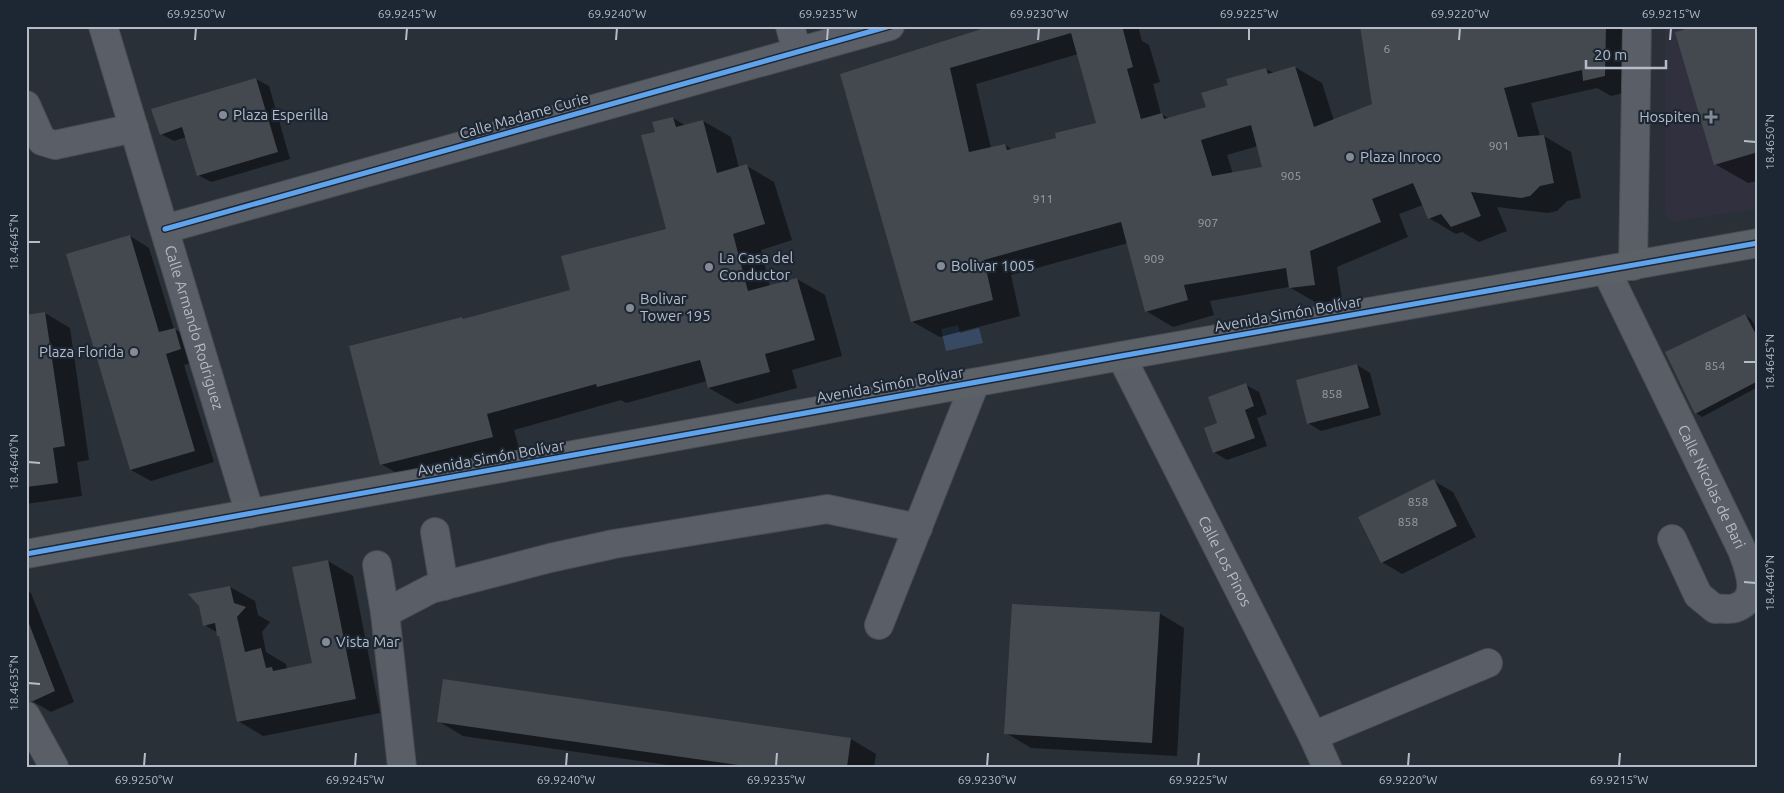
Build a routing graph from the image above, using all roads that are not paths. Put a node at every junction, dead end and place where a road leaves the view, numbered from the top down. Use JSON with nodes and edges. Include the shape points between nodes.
{"nodes":[{"id":1,"x":103,"y":26,"type":"edge"},
{"id":2,"x":790,"y":26,"type":"edge"},
{"id":3,"x":890,"y":26,"type":"edge"},
{"id":4,"x":1637,"y":26,"type":"edge"},
{"id":5,"x":797,"y":52,"type":"junction"},
{"id":6,"x":26,"y":105,"type":"edge"},
{"id":7,"x":134,"y":128,"type":"junction"},
{"id":8,"x":165,"y":229,"type":"junction"},
{"id":9,"x":1758,"y":243,"type":"edge"},
{"id":10,"x":1634,"y":266,"type":"junction"},
{"id":11,"x":1606,"y":270,"type":"junction"},
{"id":12,"x":1121,"y":356,"type":"junction"},
{"id":13,"x":975,"y":383,"type":"junction"},
{"id":14,"x":250,"y":514,"type":"junction"},
{"id":15,"x":918,"y":528,"type":"junction"},
{"id":16,"x":434,"y":532,"type":"dead end"},
{"id":17,"x":1672,"y":539,"type":"dead end"},
{"id":18,"x":26,"y":554,"type":"edge"},
{"id":19,"x":377,"y":565,"type":"dead end"},
{"id":20,"x":444,"y":586,"type":"junction"},
{"id":21,"x":385,"y":613,"type":"junction"},
{"id":22,"x":879,"y":625,"type":"dead end"},
{"id":23,"x":1488,"y":663,"type":"dead end"},
{"id":24,"x":26,"y":716,"type":"edge"},
{"id":25,"x":1313,"y":736,"type":"junction"},
{"id":26,"x":54,"y":767,"type":"edge"},
{"id":27,"x":402,"y":767,"type":"edge"},
{"id":28,"x":1327,"y":767,"type":"edge"}],
"edges":[{"from":1,"to":7,"type":"street","name":"Calle Armando Rodriguez"},
{"from":2,"to":5,"type":"street"},
{"from":3,"to":5,"type":"street","name":"Calle Madame Curie"},
{"from":4,"to":10,"type":"street"},
{"from":5,"to":8,"type":"street","name":"Calle Madame Curie"},
{"from":6,"to":7,"type":"street","via":[[42,141],[55,144]]},
{"from":7,"to":8,"type":"street","name":"Calle Armando Rodriguez"},
{"from":8,"to":14,"type":"street","name":"Calle Armando Rodriguez"},
{"from":9,"to":10,"type":"main road","name":"Avenida Simón Bolívar"},
{"from":10,"to":11,"type":"main road","name":"Avenida Simón Bolívar"},
{"from":11,"to":12,"type":"main road","name":"Avenida Simón Bolívar"},
{"from":11,"to":17,"type":"street","name":"Calle Nicolas de Bari","via":[[1742,550],[1751,573],[1752,587],[1748,599],[1735,608],[1715,609],[1698,595]]},
{"from":12,"to":13,"type":"main road","name":"Avenida Simón Bolívar"},
{"from":12,"to":25,"type":"street","name":"Calle Los Pinos"},
{"from":13,"to":14,"type":"main road","name":"Avenida Simón Bolívar"},
{"from":13,"to":15,"type":"street"},
{"from":14,"to":18,"type":"main road","name":"Avenida Simón Bolívar"},
{"from":15,"to":20,"type":"street","via":[[827,509],[614,544]]},
{"from":15,"to":22,"type":"street"},
{"from":16,"to":20,"type":"street"},
{"from":19,"to":21,"type":"street"},
{"from":20,"to":21,"type":"street","via":[[430,589]]},
{"from":21,"to":27,"type":"street"},
{"from":23,"to":25,"type":"street"},
{"from":24,"to":26,"type":"street"},
{"from":25,"to":28,"type":"street","name":"Calle Los Pinos"}]}
